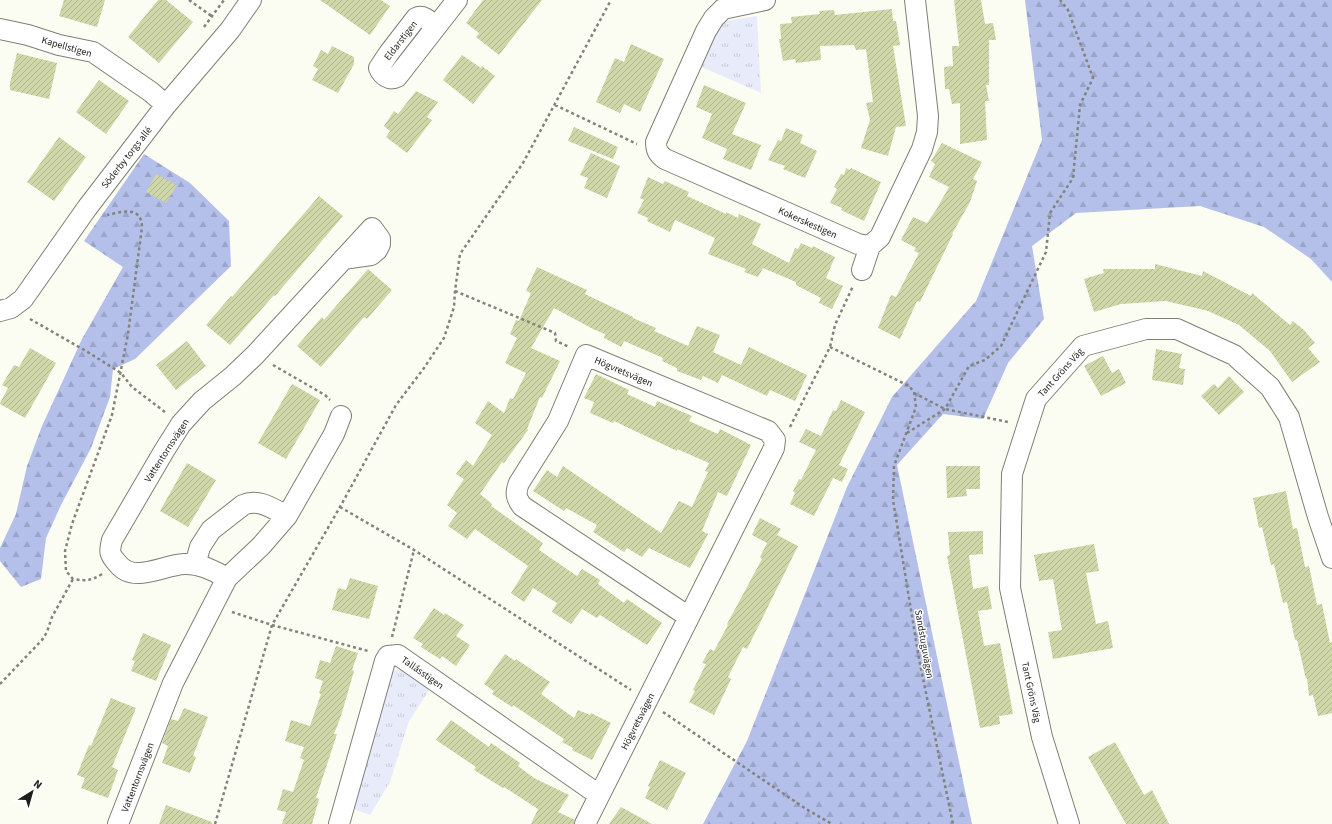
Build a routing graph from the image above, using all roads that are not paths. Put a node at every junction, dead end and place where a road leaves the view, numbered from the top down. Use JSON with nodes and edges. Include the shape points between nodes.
{"nodes":[{"id":1,"x":252,"y":0,"type":"edge"},
{"id":2,"x":457,"y":0,"type":"edge"},
{"id":3,"x":765,"y":0,"type":"edge"},
{"id":4,"x":915,"y":0,"type":"edge"},
{"id":5,"x":723,"y":4,"type":"edge"},
{"id":6,"x":436,"y":27,"type":"dead end"},
{"id":7,"x":0,"y":29,"type":"edge"},
{"id":8,"x":166,"y":105,"type":"junction"},
{"id":9,"x":870,"y":246,"type":"junction"},
{"id":10,"x":343,"y":259,"type":"dead end"},
{"id":11,"x":862,"y":270,"type":"road end"},
{"id":12,"x":6,"y":309,"type":"edge"},
{"id":13,"x":341,"y":416,"type":"road end"},
{"id":14,"x":287,"y":516,"type":"junction"},
{"id":15,"x":1332,"y":558,"type":"edge"},
{"id":16,"x":195,"y":565,"type":"junction"},
{"id":17,"x":227,"y":578,"type":"junction"},
{"id":18,"x":689,"y":617,"type":"junction"},
{"id":19,"x":599,"y":795,"type":"junction"},
{"id":20,"x":118,"y":824,"type":"edge"},
{"id":21,"x":339,"y":824,"type":"edge"},
{"id":22,"x":585,"y":824,"type":"edge"},
{"id":23,"x":1069,"y":824,"type":"edge"}],
"edges":[{"from":1,"to":8,"type":"street","name":"Söderby torgs allé"},
{"from":2,"to":6,"type":"street"},
{"from":3,"to":5,"type":"street"},
{"from":4,"to":9,"type":"street","via":[[928,116],[927,132],[922,149],[880,237]]},
{"from":5,"to":9,"type":"street","name":"Kokerskestigen","via":[[706,31],[656,142],[656,150],[660,156],[672,162],[858,244]]},
{"from":7,"to":8,"type":"street","name":"Kapellstigen","via":[[93,52]]},
{"from":8,"to":12,"type":"street","name":"Söderby torgs allé","via":[[87,208],[23,299]]},
{"from":9,"to":11,"type":"street"},
{"from":10,"to":16,"type":"street","name":"Vattentornsvägen","via":[[255,355],[202,401],[181,424],[112,540],[109,551],[122,569],[131,573],[141,574],[184,564]]},
{"from":13,"to":14,"type":"street","name":"Vattentornsvägen","via":[[334,434]]},
{"from":14,"to":16,"type":"street","via":[[258,502],[243,505],[211,530],[203,540]]},
{"from":14,"to":17,"type":"street","name":"Vattentornsvägen","via":[[261,546]]},
{"from":15,"to":23,"type":"street","name":"Tant Gröns Väg","via":[[1289,417],[1270,387],[1234,355],[1177,329],[1146,329],[1083,346],[1036,399],[1012,474],[1010,588],[1042,737]]},
{"from":16,"to":17,"type":"street"},
{"from":17,"to":20,"type":"street","name":"Vattentornsvägen","via":[[173,683]]},
{"from":18,"to":18,"type":"street","name":"Högvretsvägen","via":[[774,448],[775,440],[768,431],[586,356],[558,421],[519,483],[517,499],[522,506]]},
{"from":18,"to":19,"type":"street","name":"Högvretsvägen"},
{"from":19,"to":21,"type":"street","name":"Tallåsstigen","via":[[398,654],[388,656],[385,661]]},
{"from":19,"to":22,"type":"street","name":"Högvretsvägen"}]}
